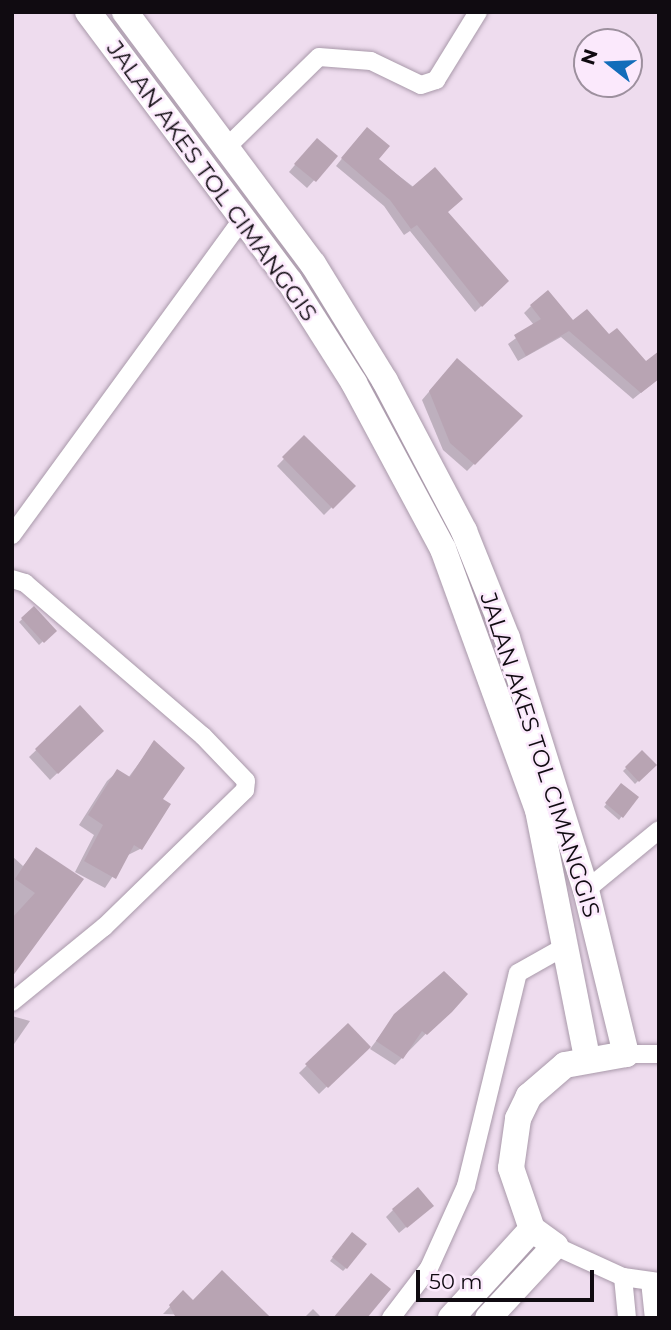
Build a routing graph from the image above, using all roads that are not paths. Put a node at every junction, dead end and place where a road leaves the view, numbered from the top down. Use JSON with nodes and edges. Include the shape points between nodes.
{"nodes":[{"id":1,"x":88,"y":12,"type":"edge"},
{"id":2,"x":125,"y":12,"type":"edge"},
{"id":3,"x":478,"y":12,"type":"edge"},
{"id":4,"x":228,"y":146,"type":"junction"},
{"id":5,"x":244,"y":217,"type":"junction"},
{"id":6,"x":313,"y":264,"type":"junction"},
{"id":7,"x":290,"y":282,"type":"junction"},
{"id":8,"x":12,"y":535,"type":"edge"},
{"id":9,"x":12,"y":579,"type":"edge"},
{"id":10,"x":659,"y":830,"type":"edge"},
{"id":11,"x":586,"y":891,"type":"junction"},
{"id":12,"x":564,"y":947,"type":"junction"},
{"id":13,"x":12,"y":1002,"type":"edge"},
{"id":14,"x":626,"y":1054,"type":"junction"},
{"id":15,"x":659,"y":1055,"type":"edge"},
{"id":16,"x":587,"y":1058,"type":"junction"},
{"id":17,"x":532,"y":1228,"type":"junction"},
{"id":18,"x":555,"y":1246,"type":"junction"},
{"id":19,"x":623,"y":1277,"type":"junction"},
{"id":20,"x":654,"y":1281,"type":"edge"},
{"id":21,"x":391,"y":1318,"type":"edge"},
{"id":22,"x":450,"y":1318,"type":"edge"},
{"id":23,"x":488,"y":1318,"type":"edge"},
{"id":24,"x":627,"y":1318,"type":"edge"},
{"id":25,"x":654,"y":1318,"type":"edge"}],
"edges":[{"from":1,"to":5,"type":"main road","name":"JALAN AKES TOL CIMANGGIS"},
{"from":2,"to":4,"type":"main road","name":"JALAN AKES TOL CIMANGGIS"},
{"from":3,"to":4,"type":"street","via":[[436,80],[421,85],[371,61],[319,57]]},
{"from":4,"to":6,"type":"main road","name":"JALAN AKES TOL CIMANGGIS"},
{"from":5,"to":7,"type":"main road","name":"JALAN AKES TOL CIMANGGIS"},
{"from":5,"to":8,"type":"street"},
{"from":6,"to":7,"type":"main road"},
{"from":6,"to":11,"type":"main road","name":"JALAN AKES TOL CIMANGGIS","via":[[386,381],[464,531],[507,638]]},
{"from":7,"to":12,"type":"main road","name":"JALAN AKES TOL CIMANGGIS","via":[[354,383],[443,549],[538,810]]},
{"from":9,"to":13,"type":"street","via":[[203,736],[246,781],[245,790],[104,927]]},
{"from":10,"to":11,"type":"street"},
{"from":11,"to":14,"type":"main road","name":"JALAN AKES TOL CIMANGGIS"},
{"from":12,"to":16,"type":"main road","name":"JALAN AKES TOL CIMANGGIS"},
{"from":12,"to":21,"type":"street","via":[[518,973],[466,1186],[429,1268]]},
{"from":14,"to":15,"type":"street"},
{"from":14,"to":16,"type":"main road"},
{"from":16,"to":17,"type":"main road","via":[[546,1077],[518,1119],[512,1168]]},
{"from":17,"to":18,"type":"main road"},
{"from":17,"to":22,"type":"main road"},
{"from":18,"to":19,"type":"street"},
{"from":18,"to":23,"type":"main road"},
{"from":19,"to":20,"type":"street"},
{"from":19,"to":24,"type":"street"},
{"from":20,"to":25,"type":"street"}]}
